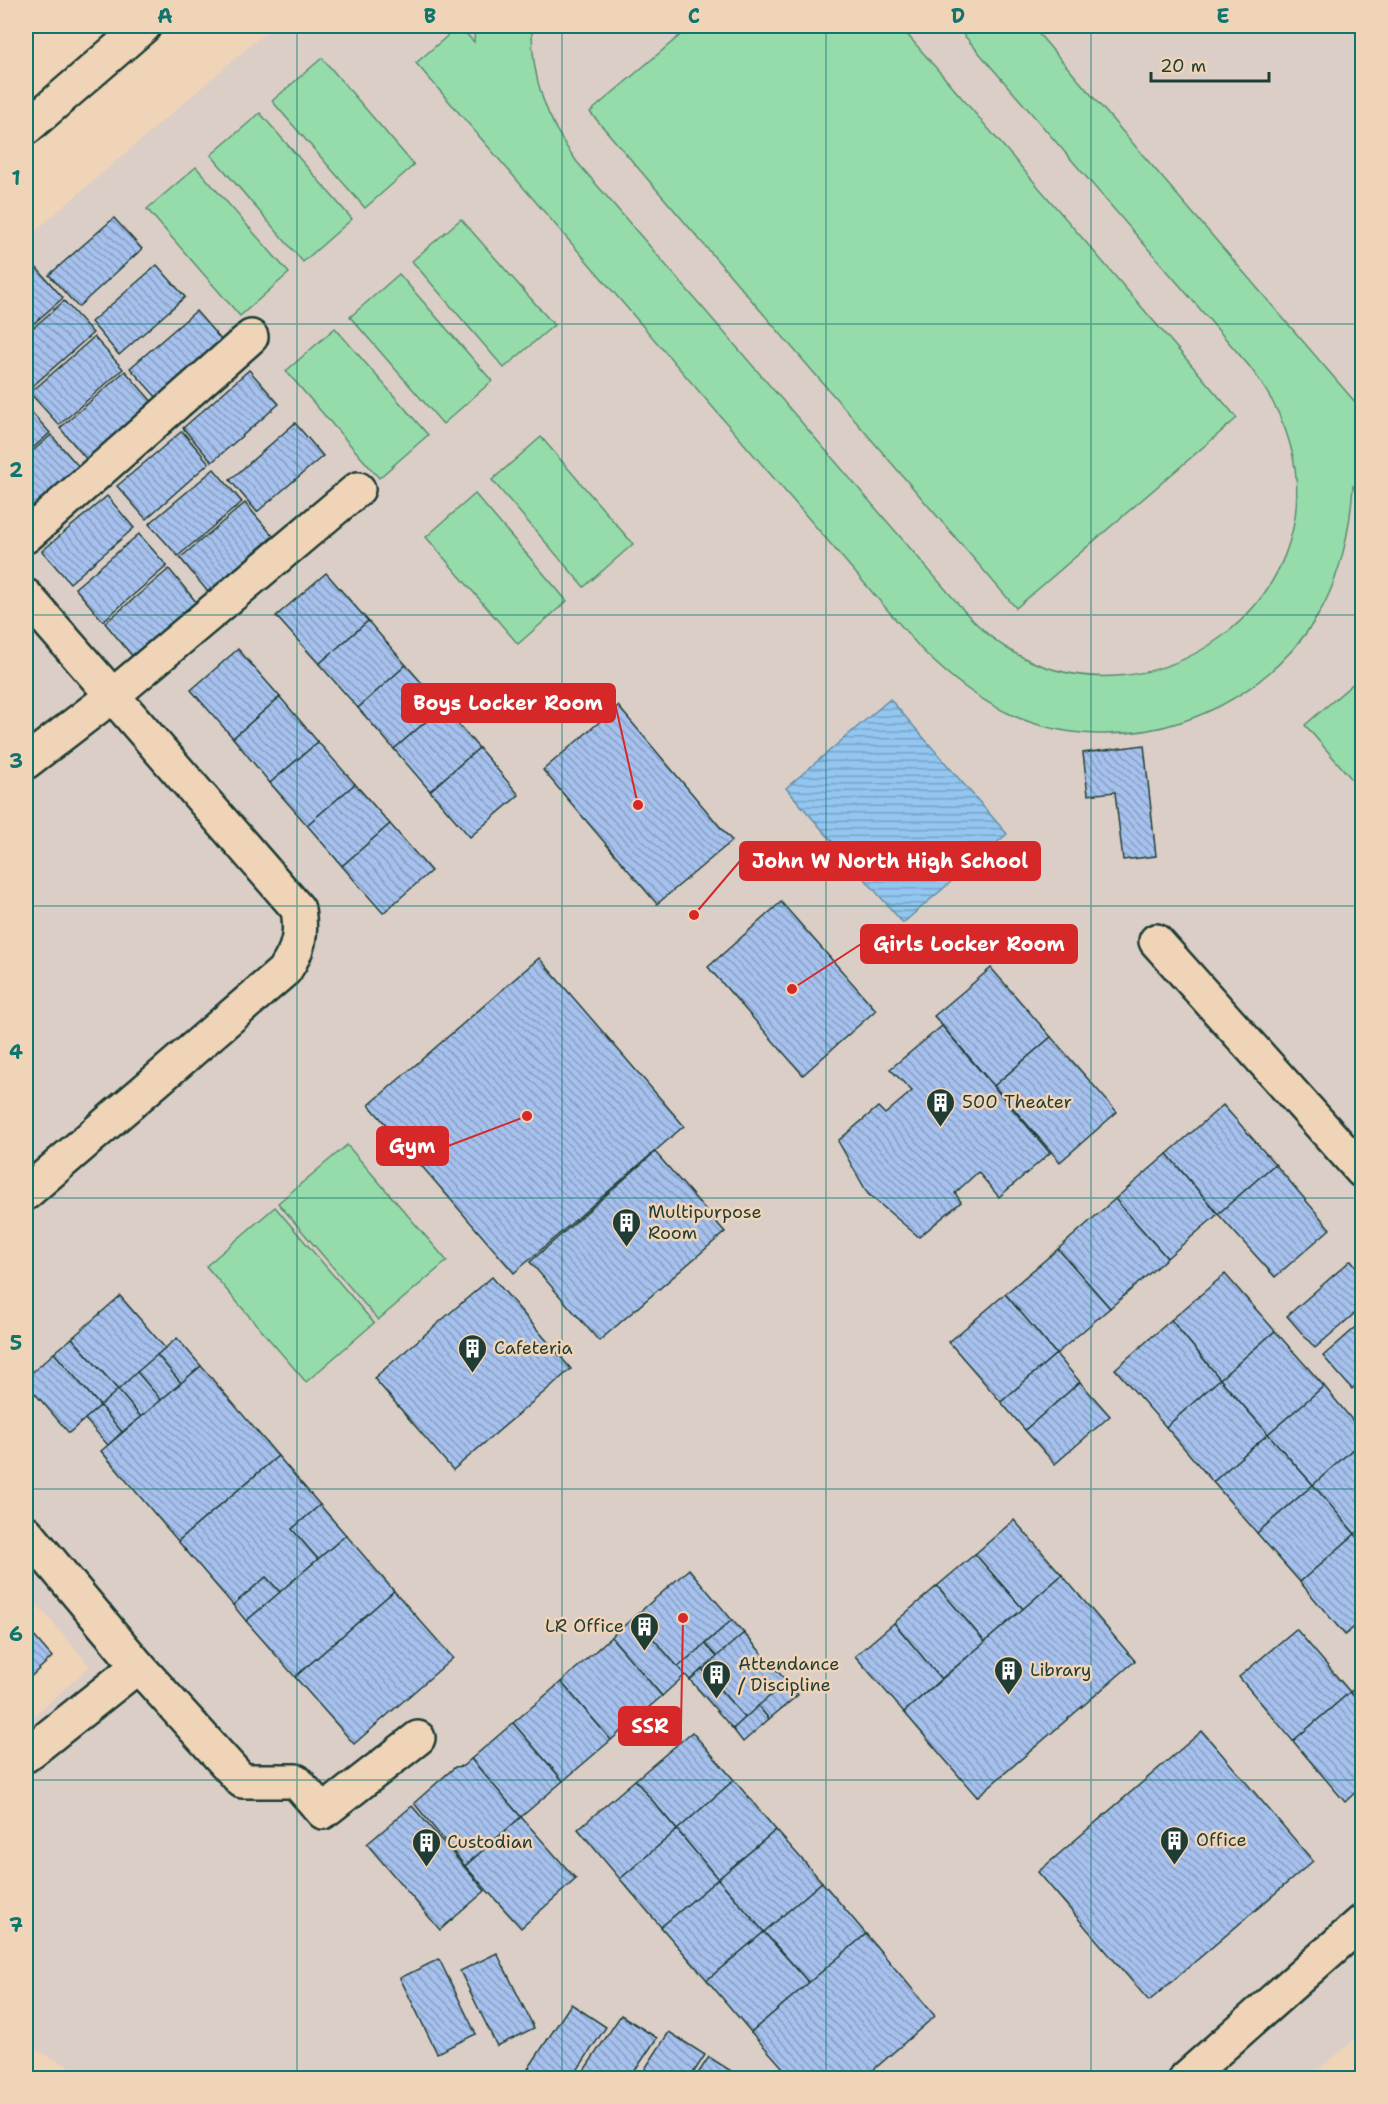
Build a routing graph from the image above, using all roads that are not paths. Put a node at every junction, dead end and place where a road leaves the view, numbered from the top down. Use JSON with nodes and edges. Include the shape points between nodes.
{"nodes":[{"id":1,"x":144,"y":26,"type":"edge"},
{"id":2,"x":26,"y":128,"type":"edge"},
{"id":3,"x":251,"y":337,"type":"dead end"},
{"id":4,"x":358,"y":489,"type":"dead end"},
{"id":5,"x":26,"y":536,"type":"edge"},
{"id":6,"x":26,"y":596,"type":"edge"},
{"id":7,"x":112,"y":696,"type":"junction"},
{"id":8,"x":26,"y":762,"type":"edge"},
{"id":9,"x":1156,"y":941,"type":"dead end"},
{"id":10,"x":1362,"y":1171,"type":"edge"},
{"id":11,"x":26,"y":1193,"type":"edge"},
{"id":12,"x":26,"y":1532,"type":"edge"},
{"id":13,"x":138,"y":1666,"type":"junction"},
{"id":14,"x":418,"y":1738,"type":"dead end"},
{"id":15,"x":26,"y":1755,"type":"edge"},
{"id":16,"x":1362,"y":1922,"type":"edge"},
{"id":17,"x":1186,"y":2079,"type":"edge"}],
"edges":[{"from":1,"to":2,"type":"street"},
{"from":3,"to":5,"type":"street"},
{"from":4,"to":7,"type":"street"},
{"from":6,"to":7,"type":"street"},
{"from":7,"to":8,"type":"street"},
{"from":7,"to":11,"type":"street","via":[[298,909],[301,932],[296,952],[285,970]]},
{"from":9,"to":10,"type":"street"},
{"from":12,"to":13,"type":"street"},
{"from":13,"to":14,"type":"street","via":[[242,1781],[296,1781],[323,1812]]},
{"from":13,"to":15,"type":"street"},
{"from":16,"to":17,"type":"street"}]}
